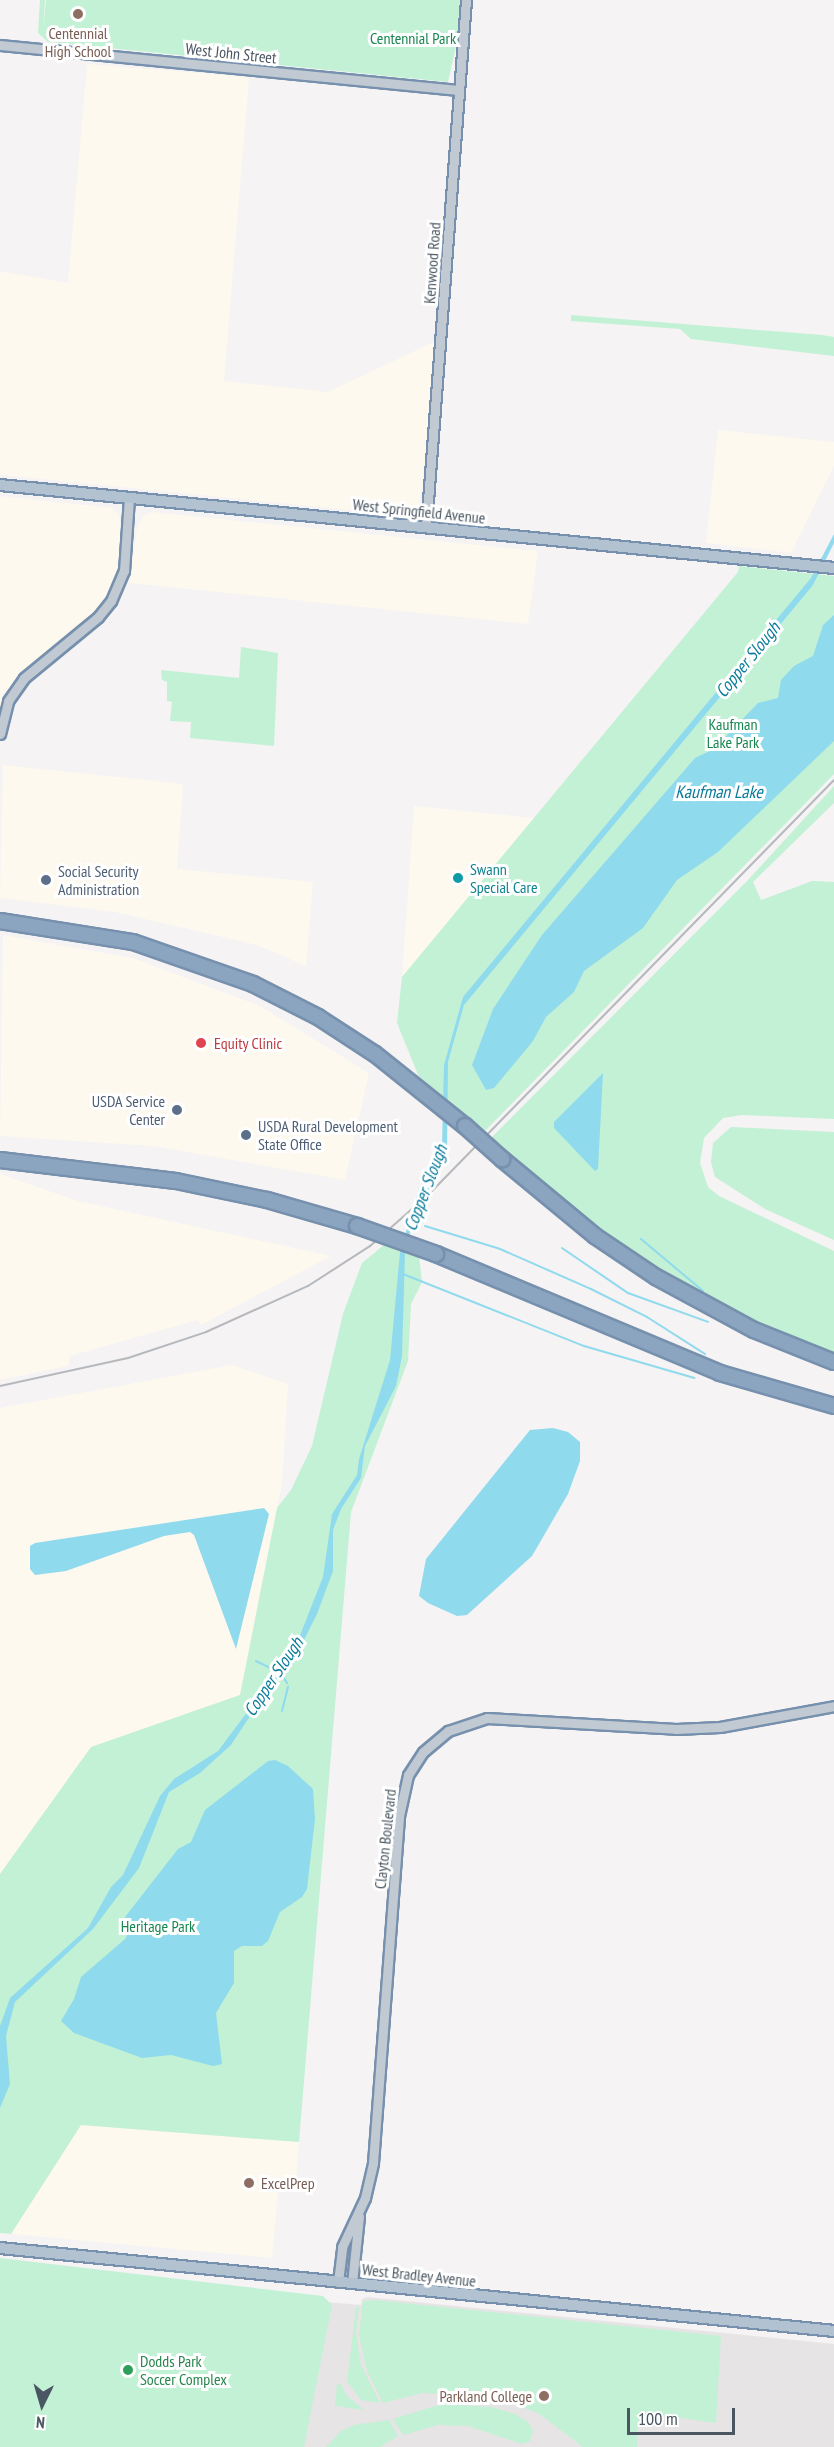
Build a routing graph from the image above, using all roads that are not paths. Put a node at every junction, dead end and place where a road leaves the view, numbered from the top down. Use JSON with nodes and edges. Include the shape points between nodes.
{"nodes":[{"id":1,"x":466,"y":0,"type":"edge"},
{"id":2,"x":0,"y":45,"type":"edge"},
{"id":3,"x":459,"y":90,"type":"junction"},
{"id":4,"x":0,"y":485,"type":"edge"},
{"id":5,"x":129,"y":498,"type":"junction"},
{"id":6,"x":426,"y":527,"type":"junction"},
{"id":7,"x":830,"y":568,"type":"edge"},
{"id":8,"x":0,"y":734,"type":"edge"},
{"id":9,"x":0,"y":921,"type":"edge"},
{"id":10,"x":0,"y":1160,"type":"edge"},
{"id":11,"x":834,"y":1362,"type":"edge"},
{"id":12,"x":834,"y":1406,"type":"edge"},
{"id":13,"x":834,"y":1706,"type":"edge"},
{"id":14,"x":360,"y":2210,"type":"junction"},
{"id":15,"x":0,"y":2248,"type":"edge"},
{"id":16,"x":338,"y":2282,"type":"junction"},
{"id":17,"x":352,"y":2283,"type":"junction"},
{"id":18,"x":834,"y":2331,"type":"edge"}],
"edges":[{"from":1,"to":3,"type":"street","name":"Kenwood Road"},
{"from":2,"to":3,"type":"street","name":"West John Street"},
{"from":3,"to":6,"type":"street","name":"Kenwood Road"},
{"from":4,"to":5,"type":"main road","name":"West Springfield Avenue"},
{"from":5,"to":6,"type":"main road","name":"West Springfield Avenue"},
{"from":5,"to":8,"type":"street","via":[[124,571],[111,601],[24,678],[8,701]]},
{"from":6,"to":7,"type":"main road","name":"West Springfield Avenue"},
{"from":9,"to":11,"type":"highway","bridge":true,"via":[[133,942],[253,984],[346,1034],[404,1075],[595,1236],[656,1278],[743,1325]]},
{"from":10,"to":12,"type":"highway","bridge":true,"via":[[176,1181],[267,1200],[357,1226],[436,1254],[720,1373]]},
{"from":13,"to":14,"type":"street","name":"Clayton Boulevard","via":[[720,1727],[676,1730],[487,1718],[460,1725],[430,1745],[408,1775],[402,1797],[373,2163]]},
{"from":14,"to":16,"type":"street","name":"Clayton Boulevard","via":[[342,2247]]},
{"from":14,"to":17,"type":"street","name":"Clayton Boulevard"},
{"from":15,"to":16,"type":"main road","name":"West Bradley Avenue"},
{"from":16,"to":17,"type":"main road","name":"West Bradley Avenue"},
{"from":17,"to":18,"type":"main road","name":"West Bradley Avenue"}]}
